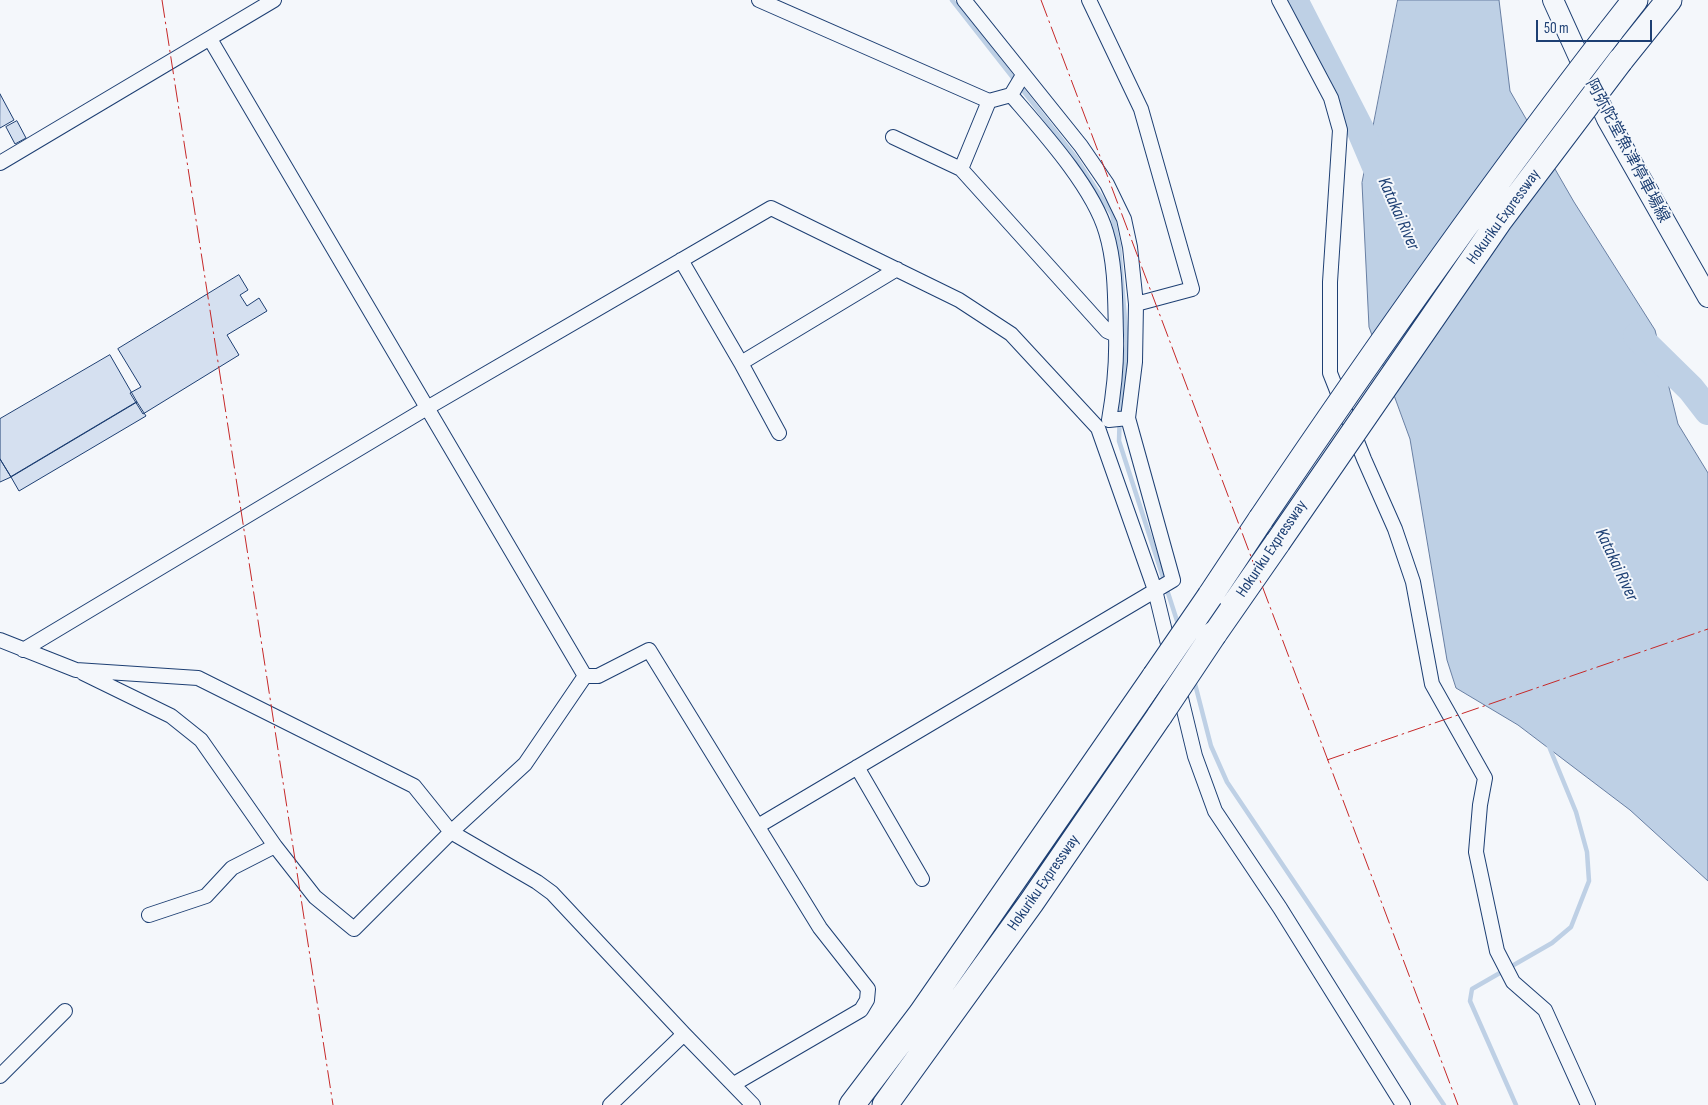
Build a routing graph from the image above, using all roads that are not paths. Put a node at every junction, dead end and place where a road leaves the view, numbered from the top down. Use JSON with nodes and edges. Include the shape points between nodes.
{"nodes":[{"id":1,"x":274,"y":0,"type":"edge"},
{"id":2,"x":759,"y":0,"type":"edge"},
{"id":3,"x":1089,"y":0,"type":"edge"},
{"id":4,"x":1280,"y":0,"type":"edge"},
{"id":5,"x":1553,"y":0,"type":"edge"},
{"id":6,"x":1636,"y":0,"type":"edge"},
{"id":7,"x":1669,"y":0,"type":"edge"},
{"id":8,"x":970,"y":2,"type":"edge"},
{"id":9,"x":210,"y":39,"type":"junction"},
{"id":10,"x":1023,"y":75,"type":"junction"},
{"id":11,"x":1011,"y":95,"type":"junction"},
{"id":12,"x":989,"y":101,"type":"junction"},
{"id":13,"x":893,"y":137,"type":"dead end"},
{"id":14,"x":0,"y":163,"type":"edge"},
{"id":15,"x":961,"y":169,"type":"junction"},
{"id":16,"x":681,"y":260,"type":"junction"},
{"id":17,"x":897,"y":269,"type":"junction"},
{"id":18,"x":1708,"y":297,"type":"edge"},
{"id":19,"x":1136,"y":304,"type":"junction"},
{"id":20,"x":1116,"y":334,"type":"junction"},
{"id":21,"x":740,"y":363,"type":"junction"},
{"id":22,"x":427,"y":408,"type":"junction"},
{"id":23,"x":1128,"y":418,"type":"junction"},
{"id":24,"x":1103,"y":424,"type":"junction"},
{"id":25,"x":779,"y":433,"type":"dead end"},
{"id":26,"x":1155,"y":590,"type":"junction"},
{"id":27,"x":0,"y":640,"type":"edge"},
{"id":28,"x":23,"y":650,"type":"junction"},
{"id":29,"x":76,"y":670,"type":"junction"},
{"id":30,"x":585,"y":676,"type":"junction"},
{"id":31,"x":856,"y":767,"type":"junction"},
{"id":32,"x":758,"y":826,"type":"junction"},
{"id":33,"x":451,"y":832,"type":"junction"},
{"id":34,"x":275,"y":846,"type":"junction"},
{"id":35,"x":922,"y":879,"type":"dead end"},
{"id":36,"x":149,"y":915,"type":"dead end"},
{"id":37,"x":65,"y":1011,"type":"dead end"},
{"id":38,"x":684,"y":1034,"type":"junction"},
{"id":39,"x":0,"y":1076,"type":"edge"},
{"id":40,"x":734,"y":1084,"type":"junction"},
{"id":41,"x":610,"y":1105,"type":"edge"},
{"id":42,"x":753,"y":1105,"type":"edge"},
{"id":43,"x":852,"y":1105,"type":"edge"},
{"id":44,"x":885,"y":1105,"type":"edge"},
{"id":45,"x":1402,"y":1105,"type":"edge"},
{"id":46,"x":1588,"y":1105,"type":"edge"}],
"edges":[{"from":1,"to":9,"type":"street"},
{"from":2,"to":12,"type":"street"},
{"from":3,"to":19,"type":"street","via":[[1141,109],[1192,289]]},
{"from":4,"to":46,"type":"street","via":[[1331,98],[1340,130],[1330,282],[1330,373],[1395,529],[1412,582],[1432,684],[1485,778],[1476,852],[1497,951],[1513,982],[1545,1010]]},
{"from":5,"to":18,"type":"main road","name":"阿弥陀堂魚津停車場線","via":[[1607,119]]},
{"from":6,"to":43,"type":"highway","name":"Hokuriku Expressway","bridge":true,"via":[[1468,220],[1393,325],[1156,676],[921,1014]]},
{"from":7,"to":44,"type":"highway","name":"Hokuriku Expressway","bridge":true,"via":[[1500,220],[1019,920]]},
{"from":8,"to":10,"type":"street"},
{"from":9,"to":14,"type":"street"},
{"from":9,"to":22,"type":"street"},
{"from":10,"to":11,"type":"street"},
{"from":10,"to":19,"type":"street","via":[[1081,146],[1107,184],[1126,228]]},
{"from":11,"to":12,"type":"street"},
{"from":11,"to":20,"type":"street","via":[[1042,130],[1088,194],[1106,231],[1115,282]]},
{"from":12,"to":15,"type":"street"},
{"from":13,"to":15,"type":"street"},
{"from":15,"to":20,"type":"street","via":[[1107,331]]},
{"from":16,"to":17,"type":"street","via":[[771,208]]},
{"from":16,"to":21,"type":"street"},
{"from":16,"to":22,"type":"street"},
{"from":17,"to":21,"type":"street"},
{"from":17,"to":24,"type":"street","via":[[959,300],[1011,334]]},
{"from":19,"to":23,"type":"street","via":[[1135,362]]},
{"from":20,"to":24,"type":"street","via":[[1114,393]]},
{"from":21,"to":25,"type":"street"},
{"from":22,"to":28,"type":"street"},
{"from":22,"to":30,"type":"street"},
{"from":23,"to":24,"type":"street"},
{"from":23,"to":26,"type":"street","via":[[1173,580]]},
{"from":24,"to":26,"type":"street"},
{"from":26,"to":31,"type":"street"},
{"from":26,"to":45,"type":"street","via":[[1195,756],[1215,811],[1280,908]]},
{"from":27,"to":28,"type":"street"},
{"from":28,"to":29,"type":"street"},
{"from":29,"to":33,"type":"street","via":[[198,678],[414,786]]},
{"from":29,"to":34,"type":"street","via":[[171,716],[201,740]]},
{"from":30,"to":32,"type":"street","via":[[598,676],[649,650]]},
{"from":30,"to":33,"type":"street","via":[[525,764]]},
{"from":31,"to":32,"type":"street"},
{"from":31,"to":35,"type":"street"},
{"from":32,"to":40,"type":"street","via":[[820,928],[868,989],[867,1000],[860,1010]]},
{"from":33,"to":34,"type":"street","via":[[354,930],[315,897]]},
{"from":33,"to":38,"type":"street","via":[[552,893]]},
{"from":34,"to":36,"type":"street","via":[[232,868],[206,896]]},
{"from":37,"to":39,"type":"street"},
{"from":38,"to":40,"type":"street"},
{"from":38,"to":41,"type":"street"},
{"from":40,"to":42,"type":"street"}]}
